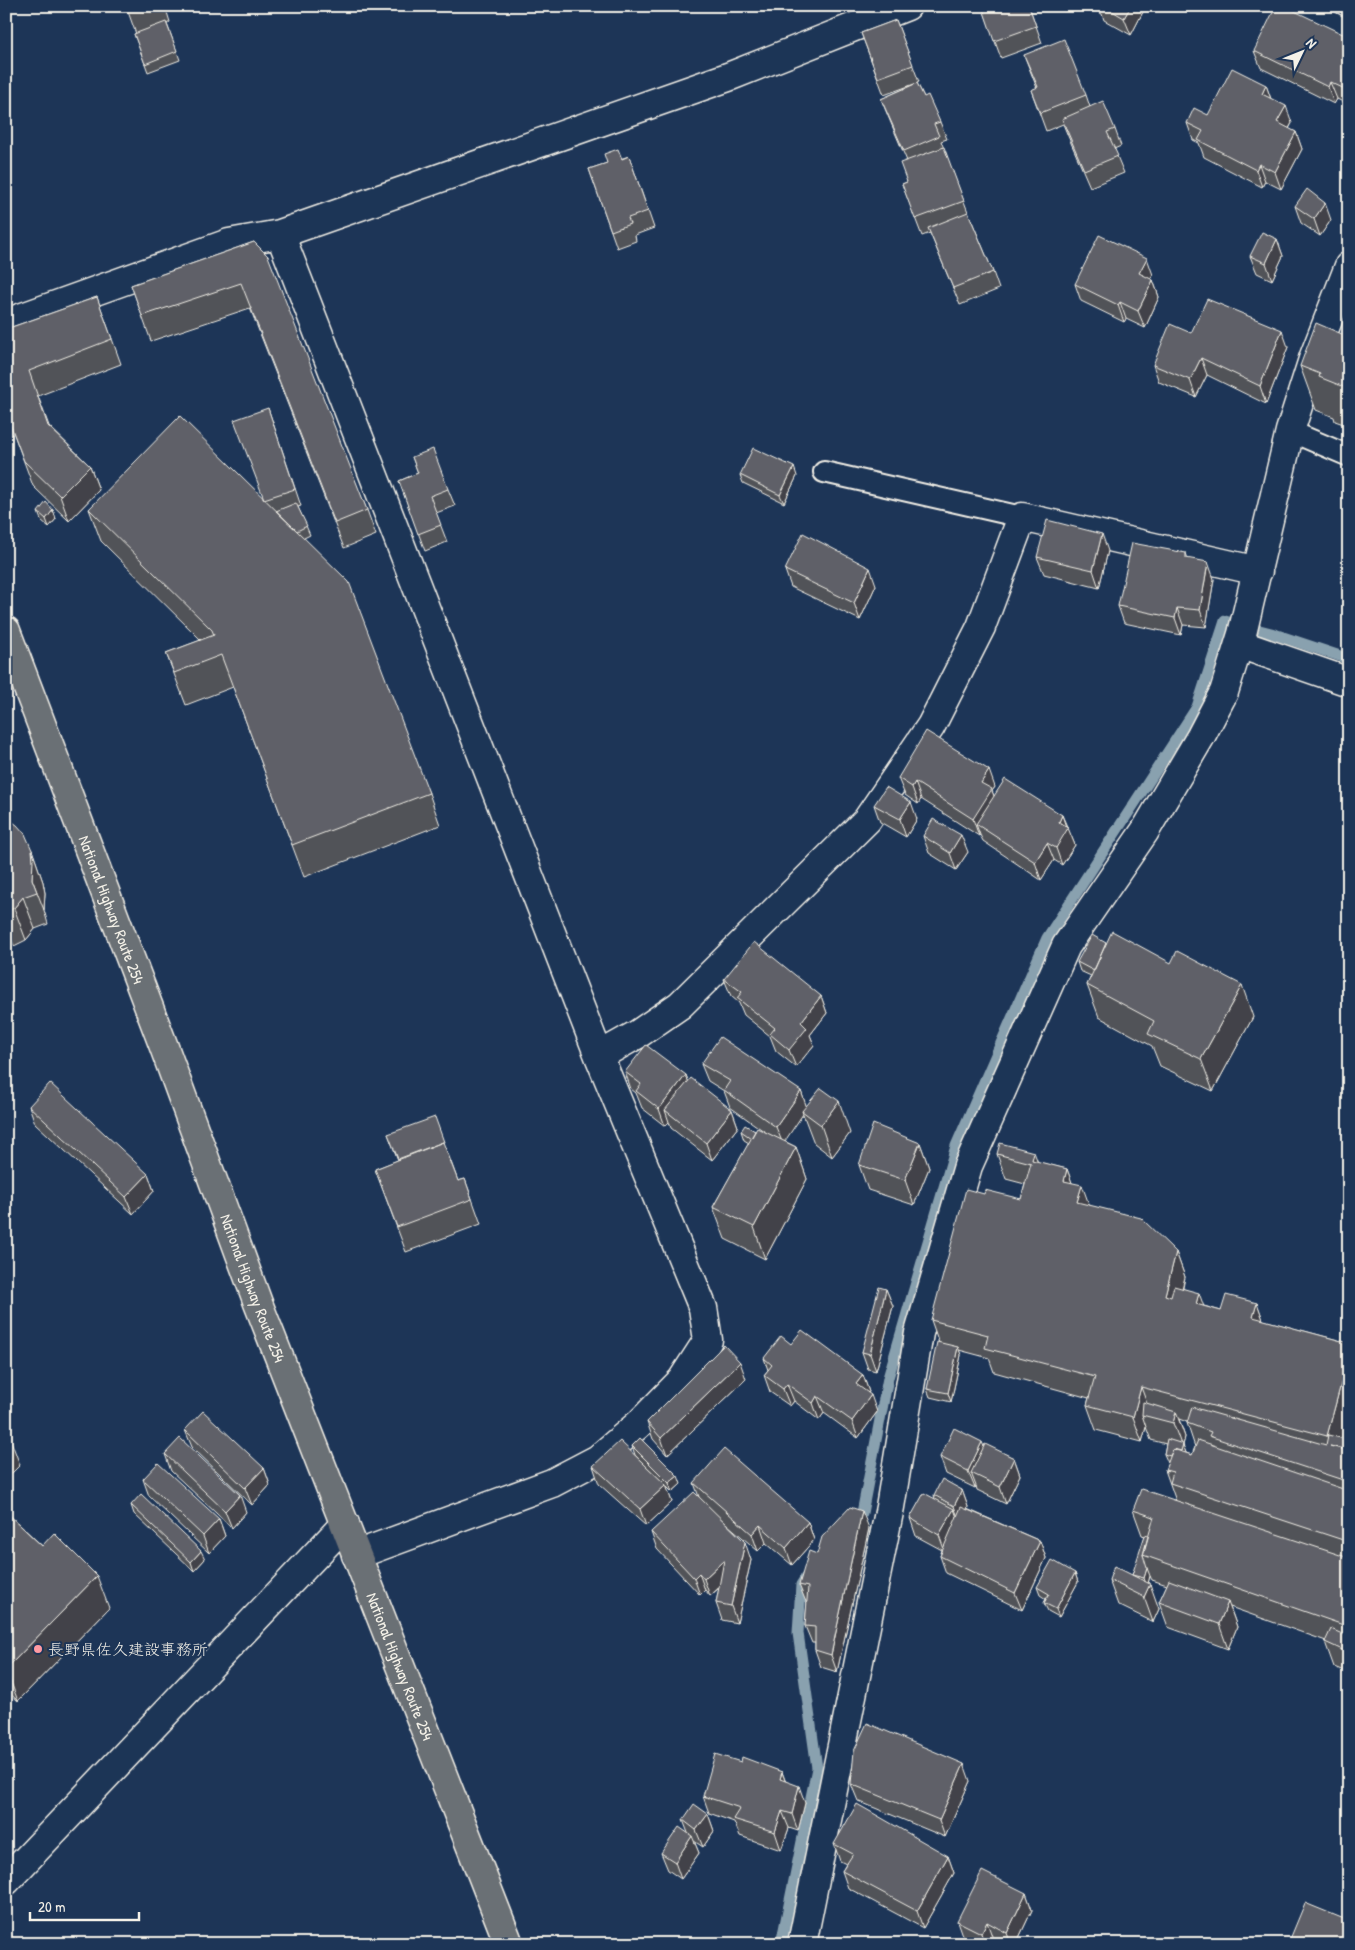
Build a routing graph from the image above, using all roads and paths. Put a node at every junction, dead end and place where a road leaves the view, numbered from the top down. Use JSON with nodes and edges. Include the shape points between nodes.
{"nodes":[{"id":1,"x":907,"y":6,"type":"edge"},
{"id":2,"x":1294,"y":6,"type":"edge"},
{"id":3,"x":1349,"y":36,"type":"edge"},
{"id":4,"x":280,"y":234,"type":"junction"},
{"id":5,"x":1349,"y":266,"type":"edge"},
{"id":6,"x":6,"y":323,"type":"edge"},
{"id":7,"x":1290,"y":431,"type":"junction"},
{"id":8,"x":1349,"y":456,"type":"edge"},
{"id":9,"x":824,"y":472,"type":"dead end"},
{"id":10,"x":1022,"y":517,"type":"junction"},
{"id":11,"x":1258,"y":571,"type":"junction"},
{"id":12,"x":1243,"y":629,"type":"junction"},
{"id":13,"x":6,"y":631,"type":"edge"},
{"id":14,"x":1349,"y":682,"type":"edge"},
{"id":15,"x":599,"y":1056,"type":"junction"},
{"id":16,"x":345,"y":1524,"type":"junction"},
{"id":17,"x":356,"y":1555,"type":"junction"},
{"id":18,"x":6,"y":1881,"type":"edge"},
{"id":19,"x":509,"y":1944,"type":"edge"},
{"id":20,"x":802,"y":1944,"type":"edge"}],
"edges":[{"from":1,"to":4,"type":"street","via":[[728,77]]},
{"from":2,"to":3,"type":"street"},
{"from":4,"to":6,"type":"street","via":[[229,243]]},
{"from":4,"to":15,"type":"street"},
{"from":5,"to":7,"type":"street","via":[[1314,356]]},
{"from":7,"to":8,"type":"lane"},
{"from":7,"to":11,"type":"street"},
{"from":9,"to":10,"type":"lane"},
{"from":10,"to":11,"type":"street"},
{"from":10,"to":15,"type":"street","via":[[981,627],[931,726],[867,820],[680,1005]]},
{"from":11,"to":12,"type":"street"},
{"from":12,"to":14,"type":"street"},
{"from":12,"to":20,"type":"street","via":[[1224,692],[1201,736],[1145,831],[1066,946],[968,1166],[919,1333],[890,1507]]},
{"from":13,"to":16,"type":"highway","name":"National Highway Route 254","via":[[258,1303]]},
{"from":15,"to":17,"type":"street","via":[[703,1308],[708,1340],[682,1380],[640,1423],[598,1458],[552,1483]]},
{"from":16,"to":17,"type":"highway","name":"National Highway Route 254"},
{"from":16,"to":18,"type":"street"},
{"from":17,"to":19,"type":"highway","name":"National Highway Route 254"}]}
